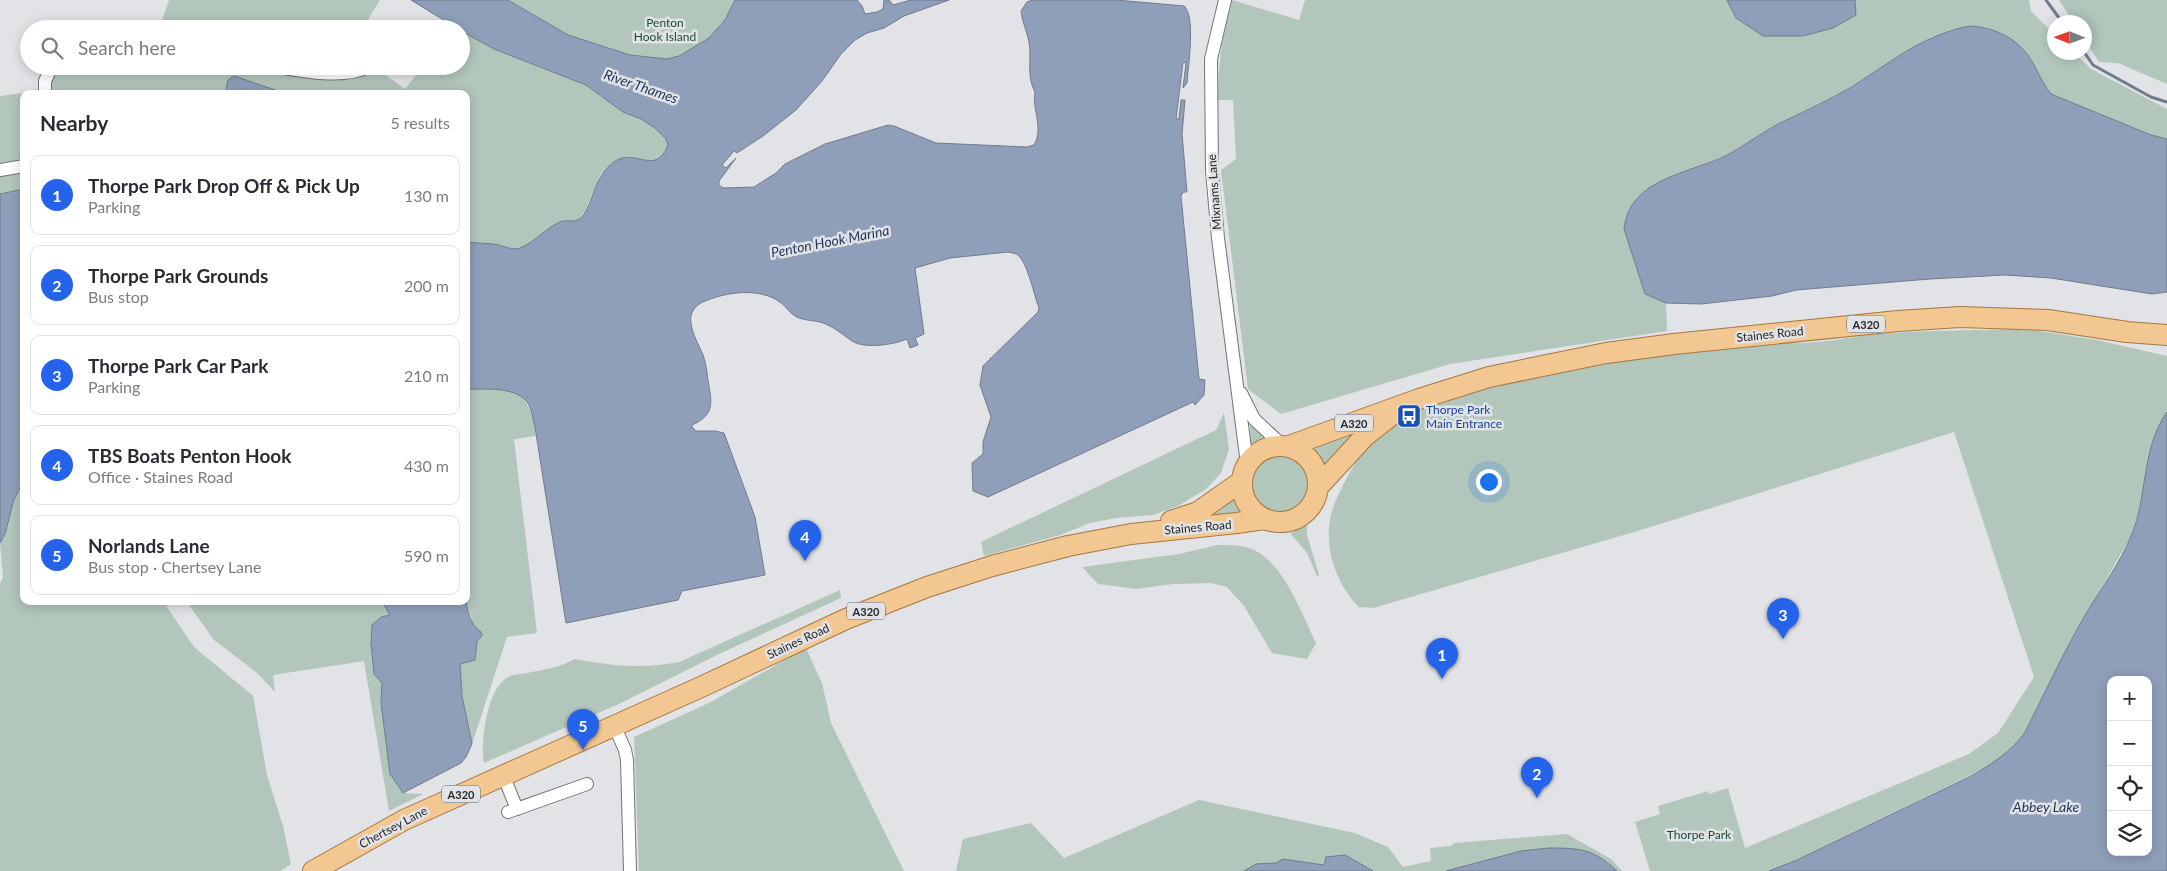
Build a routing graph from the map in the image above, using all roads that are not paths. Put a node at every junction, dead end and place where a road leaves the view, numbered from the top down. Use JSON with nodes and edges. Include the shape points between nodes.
{"nodes":[{"id":1,"x":1225,"y":0,"type":"edge"},
{"id":2,"x":48,"y":75,"type":"edge"},
{"id":3,"x":45,"y":90,"type":"edge"},
{"id":4,"x":20,"y":167,"type":"edge"},
{"id":5,"x":0,"y":170,"type":"edge"},
{"id":6,"x":2127,"y":332,"type":"junction"},
{"id":7,"x":2167,"y":334,"type":"edge"},
{"id":8,"x":2167,"y":346,"type":"edge"},
{"id":9,"x":1237,"y":384,"type":"junction"},
{"id":10,"x":1418,"y":399,"type":"junction"},
{"id":11,"x":1285,"y":446,"type":"junction"},
{"id":12,"x":1244,"y":473,"type":"junction"},
{"id":13,"x":1319,"y":486,"type":"junction"},
{"id":14,"x":1264,"y":519,"type":"junction"},
{"id":15,"x":1131,"y":534,"type":"junction"},
{"id":16,"x":614,"y":725,"type":"junction"},
{"id":17,"x":503,"y":775,"type":"junction"},
{"id":18,"x":587,"y":784,"type":"dead end"},
{"id":19,"x":313,"y":871,"type":"edge"},
{"id":20,"x":630,"y":871,"type":"edge"}],
"edges":[{"from":1,"to":9,"type":"street","name":"Mixnams Lane","via":[[1211,59],[1210,131],[1218,238]]},
{"from":2,"to":3,"type":"street"},
{"from":4,"to":5,"type":"street"},
{"from":6,"to":7,"type":"main road","name":"Staines Road","number":"A320"},
{"from":6,"to":8,"type":"main road","name":"Staines Road","number":"A320"},
{"from":6,"to":10,"type":"main road","name":"Staines Road","number":"A320","via":[[2084,324],[2014,318],[1898,321],[1606,353],[1489,377]]},
{"from":9,"to":11,"type":"street","name":"Mixnams Lane","via":[[1254,419]]},
{"from":9,"to":12,"type":"street","name":"Mixnams Lane"},
{"from":10,"to":11,"type":"main road","name":"Staines Road","number":"A320"},
{"from":10,"to":13,"type":"main road","name":"Staines Road","number":"A320","via":[[1364,437]]},
{"from":11,"to":12,"type":"main road","via":[[1262,450]]},
{"from":11,"to":13,"type":"main road","via":[[1308,456],[1318,475]]},
{"from":12,"to":14,"type":"main road","via":[[1243,492],[1247,503]]},
{"from":12,"to":15,"type":"main road","name":"Staines Road","number":"A320","via":[[1198,512]]},
{"from":13,"to":14,"type":"main road","via":[[1312,506],[1298,518],[1281,523]]},
{"from":14,"to":15,"type":"main road","name":"Staines Road","number":"A320"},
{"from":15,"to":16,"type":"main road","name":"Staines Road","number":"A320","via":[[1059,548],[927,587],[846,619]]},
{"from":16,"to":17,"type":"main road","name":"Chertsey Lane","number":"A320"},
{"from":16,"to":20,"type":"street","via":[[627,760]]},
{"from":17,"to":18,"type":"street","via":[[513,810]]},
{"from":17,"to":19,"type":"main road","name":"Chertsey Lane","number":"A320","via":[[404,820]]}]}
